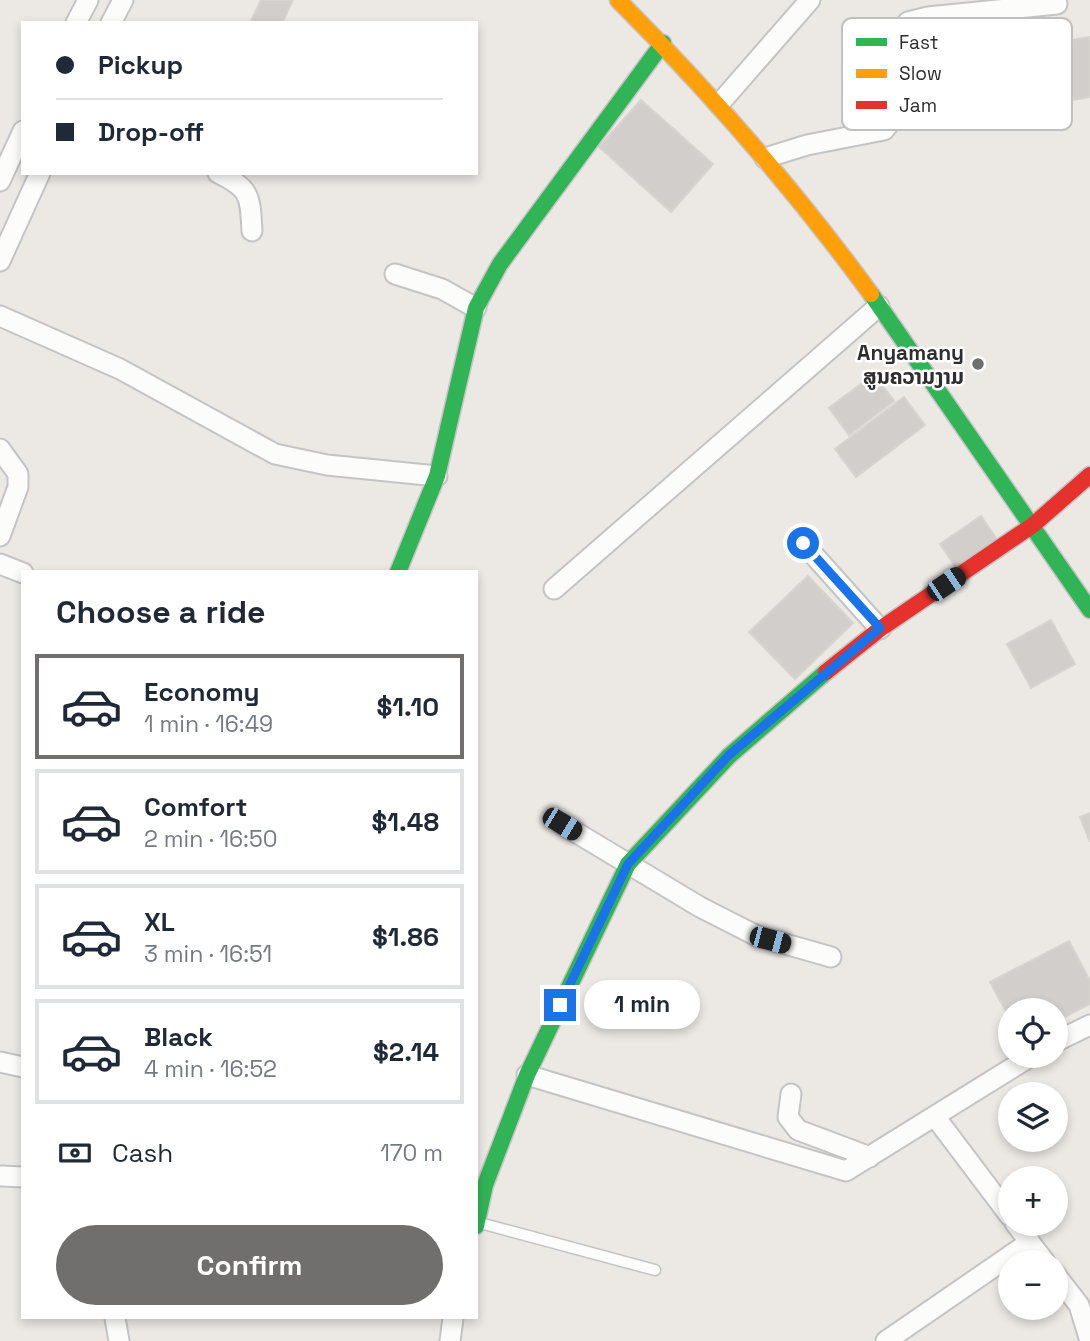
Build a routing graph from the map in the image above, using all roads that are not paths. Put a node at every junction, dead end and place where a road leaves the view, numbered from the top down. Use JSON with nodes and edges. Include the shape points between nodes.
{"nodes":[{"id":1,"x":88,"y":0,"type":"edge"},
{"id":2,"x":123,"y":0,"type":"edge"},
{"id":3,"x":810,"y":0,"type":"edge"},
{"id":4,"x":623,"y":2,"type":"edge"},
{"id":5,"x":1057,"y":4,"type":"dead end"},
{"id":6,"x":924,"y":18,"type":"edge"},
{"id":7,"x":77,"y":21,"type":"edge"},
{"id":8,"x":112,"y":21,"type":"edge"},
{"id":9,"x":663,"y":43,"type":"junction"},
{"id":10,"x":720,"y":103,"type":"junction"},
{"id":11,"x":884,"y":130,"type":"edge"},
{"id":12,"x":21,"y":135,"type":"edge"},
{"id":13,"x":765,"y":158,"type":"junction"},
{"id":14,"x":39,"y":175,"type":"edge"},
{"id":15,"x":221,"y":175,"type":"edge"},
{"id":16,"x":1,"y":177,"type":"edge"},
{"id":17,"x":252,"y":231,"type":"dead end"},
{"id":18,"x":0,"y":261,"type":"edge"},
{"id":19,"x":395,"y":274,"type":"dead end"},
{"id":20,"x":879,"y":306,"type":"junction"},
{"id":21,"x":476,"y":308,"type":"junction"},
{"id":22,"x":0,"y":316,"type":"edge"},
{"id":23,"x":0,"y":449,"type":"edge"},
{"id":24,"x":1090,"y":475,"type":"edge"},
{"id":25,"x":437,"y":476,"type":"junction"},
{"id":26,"x":1033,"y":525,"type":"junction"},
{"id":27,"x":0,"y":536,"type":"edge"},
{"id":28,"x":803,"y":543,"type":"dead end"},
{"id":29,"x":0,"y":564,"type":"edge"},
{"id":30,"x":399,"y":570,"type":"edge"},
{"id":31,"x":21,"y":572,"type":"edge"},
{"id":32,"x":554,"y":589,"type":"dead end"},
{"id":33,"x":1090,"y":610,"type":"edge"},
{"id":34,"x":880,"y":628,"type":"junction"},
{"id":35,"x":562,"y":824,"type":"dead end"},
{"id":36,"x":628,"y":864,"type":"junction"},
{"id":37,"x":831,"y":957,"type":"dead end"},
{"id":38,"x":1090,"y":1026,"type":"edge"},
{"id":39,"x":1068,"y":1036,"type":"edge"},
{"id":40,"x":0,"y":1062,"type":"edge"},
{"id":41,"x":21,"y":1067,"type":"edge"},
{"id":42,"x":1013,"y":1068,"type":"edge"},
{"id":43,"x":527,"y":1075,"type":"junction"},
{"id":44,"x":791,"y":1094,"type":"dead end"},
{"id":45,"x":936,"y":1118,"type":"junction"},
{"id":46,"x":870,"y":1157,"type":"junction"},
{"id":47,"x":2,"y":1176,"type":"dead end"},
{"id":48,"x":21,"y":1177,"type":"edge"},
{"id":49,"x":998,"y":1200,"type":"edge"},
{"id":50,"x":478,"y":1215,"type":"edge"},
{"id":51,"x":478,"y":1225,"type":"edge"},
{"id":52,"x":1025,"y":1236,"type":"edge"},
{"id":53,"x":1030,"y":1242,"type":"junction"},
{"id":54,"x":1036,"y":1250,"type":"edge"},
{"id":55,"x":655,"y":1269,"type":"dead end"},
{"id":56,"x":1068,"y":1291,"type":"edge"},
{"id":57,"x":115,"y":1319,"type":"edge"},
{"id":58,"x":119,"y":1341,"type":"edge"},
{"id":59,"x":886,"y":1341,"type":"edge"},
{"id":60,"x":1090,"y":1341,"type":"edge"}],
"edges":[{"from":1,"to":7,"type":"street"},
{"from":2,"to":8,"type":"street"},
{"from":3,"to":10,"type":"street"},
{"from":4,"to":9,"type":"street"},
{"from":5,"to":6,"type":"street"},
{"from":9,"to":10,"type":"street"},
{"from":9,"to":21,"type":"street","via":[[500,264]]},
{"from":10,"to":13,"type":"street"},
{"from":11,"to":13,"type":"street"},
{"from":12,"to":16,"type":"street"},
{"from":13,"to":20,"type":"street"},
{"from":14,"to":18,"type":"street"},
{"from":15,"to":17,"type":"street","via":[[245,189]]},
{"from":19,"to":21,"type":"street","via":[[442,289]]},
{"from":20,"to":26,"type":"street"},
{"from":20,"to":32,"type":"street"},
{"from":21,"to":25,"type":"street"},
{"from":22,"to":25,"type":"street","via":[[120,369],[275,454],[327,465]]},
{"from":23,"to":27,"type":"street","via":[[18,474],[18,487]]},
{"from":24,"to":26,"type":"street"},
{"from":25,"to":30,"type":"street"},
{"from":26,"to":33,"type":"street"},
{"from":26,"to":34,"type":"street"},
{"from":28,"to":34,"type":"street"},
{"from":29,"to":31,"type":"street"},
{"from":34,"to":36,"type":"street","via":[[729,755]]},
{"from":35,"to":36,"type":"street"},
{"from":36,"to":37,"type":"street","via":[[757,936]]},
{"from":36,"to":43,"type":"street"},
{"from":38,"to":39,"type":"street"},
{"from":40,"to":41,"type":"street"},
{"from":42,"to":45,"type":"street"},
{"from":43,"to":46,"type":"street","via":[[845,1171]]},
{"from":43,"to":50,"type":"street"},
{"from":44,"to":46,"type":"street","via":[[788,1117],[797,1130]]},
{"from":45,"to":46,"type":"street"},
{"from":45,"to":49,"type":"street"},
{"from":47,"to":48,"type":"street"},
{"from":51,"to":55,"type":"lane"},
{"from":52,"to":53,"type":"street"},
{"from":53,"to":54,"type":"street"},
{"from":53,"to":59,"type":"street"},
{"from":56,"to":60,"type":"street","via":[[1079,1305]]},
{"from":57,"to":58,"type":"street"}]}
